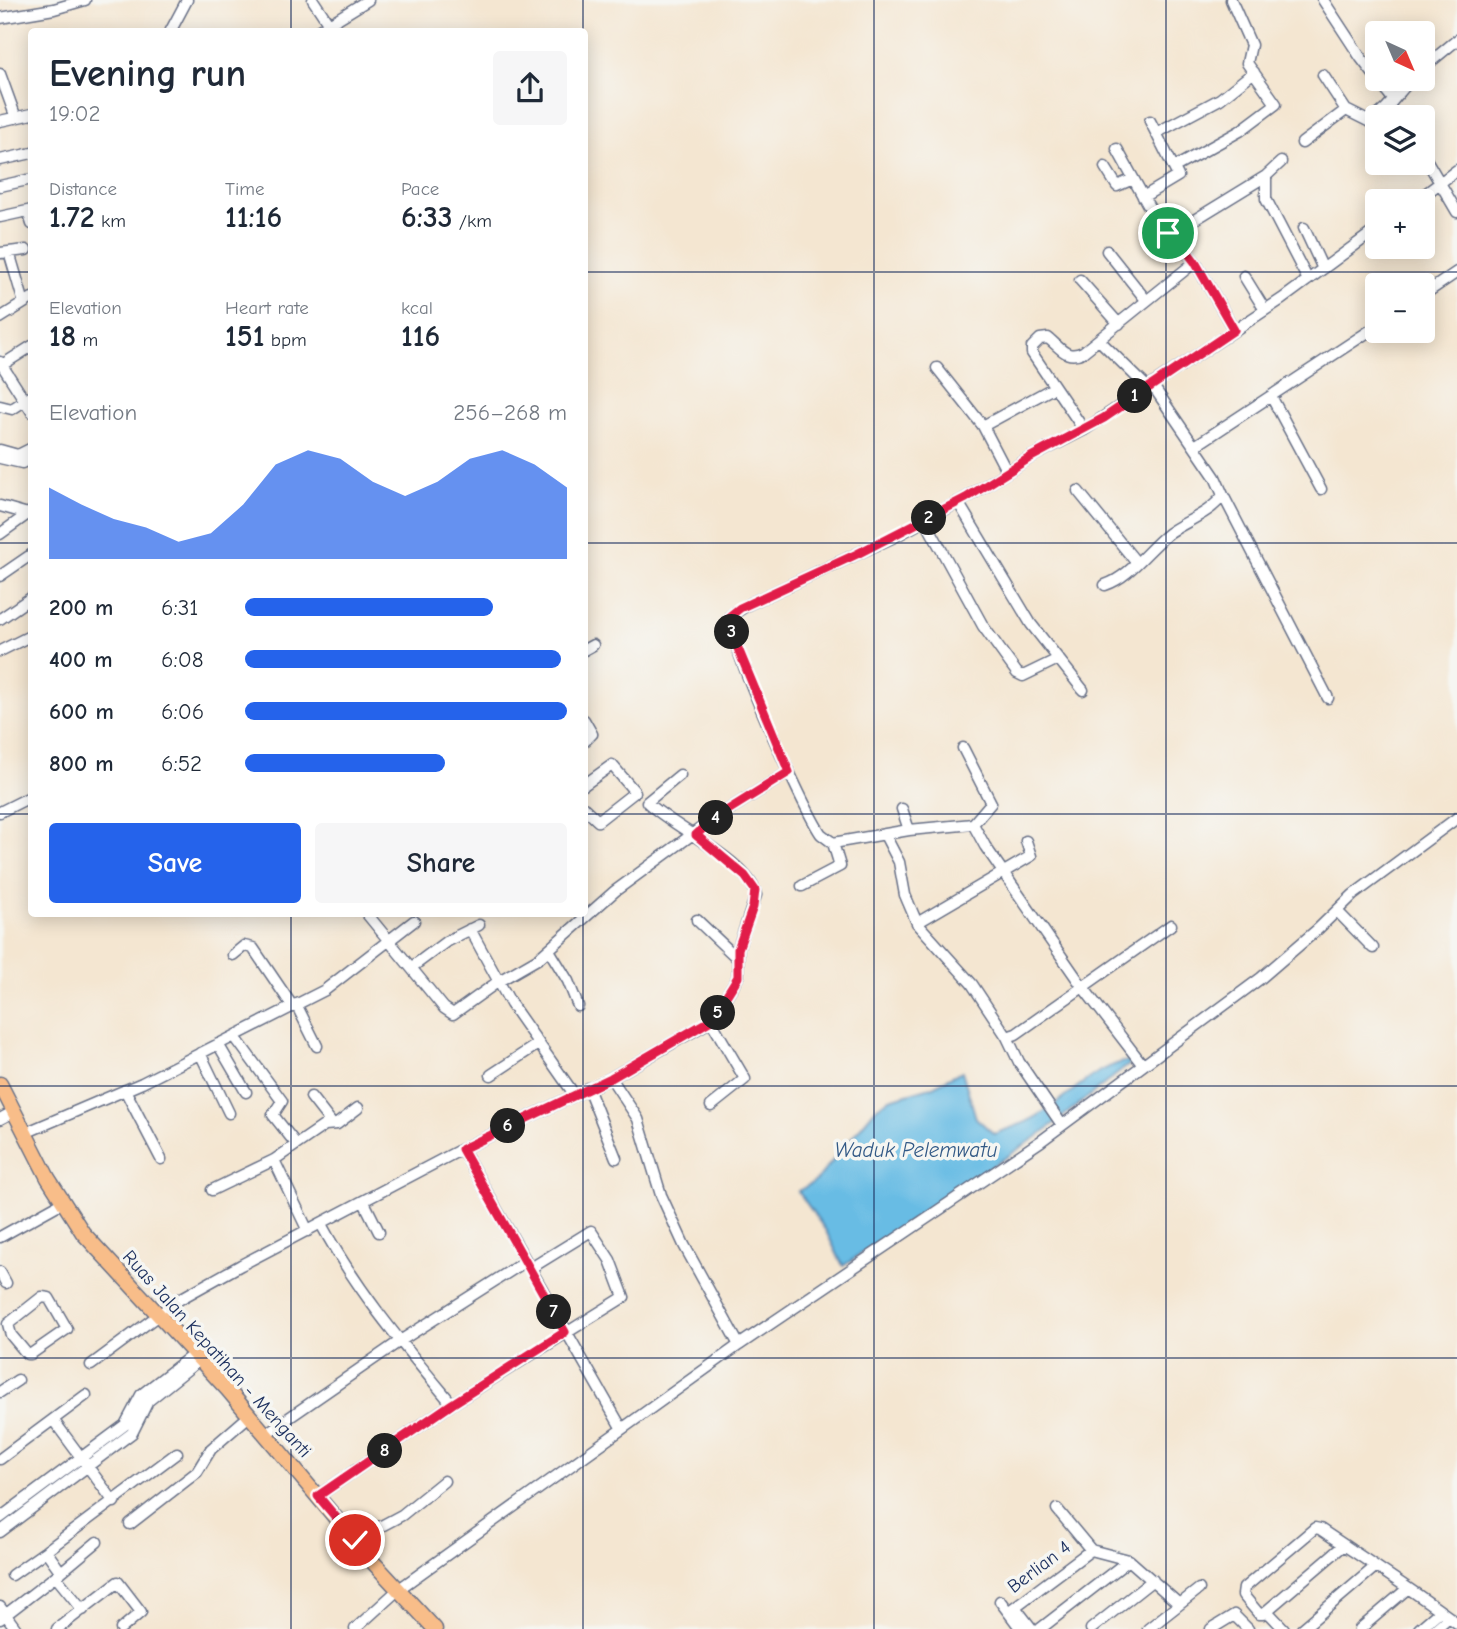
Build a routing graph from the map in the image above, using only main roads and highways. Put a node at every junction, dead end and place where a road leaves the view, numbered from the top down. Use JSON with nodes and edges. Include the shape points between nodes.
{"nodes":[{"id":1,"x":0,"y":1084,"type":"edge"},
{"id":2,"x":435,"y":1629,"type":"edge"}],
"edges":[{"from":1,"to":2,"type":"main road","name":"Ruas Jalan Kepatihan - Menganti","via":[[83,1233]]}]}
